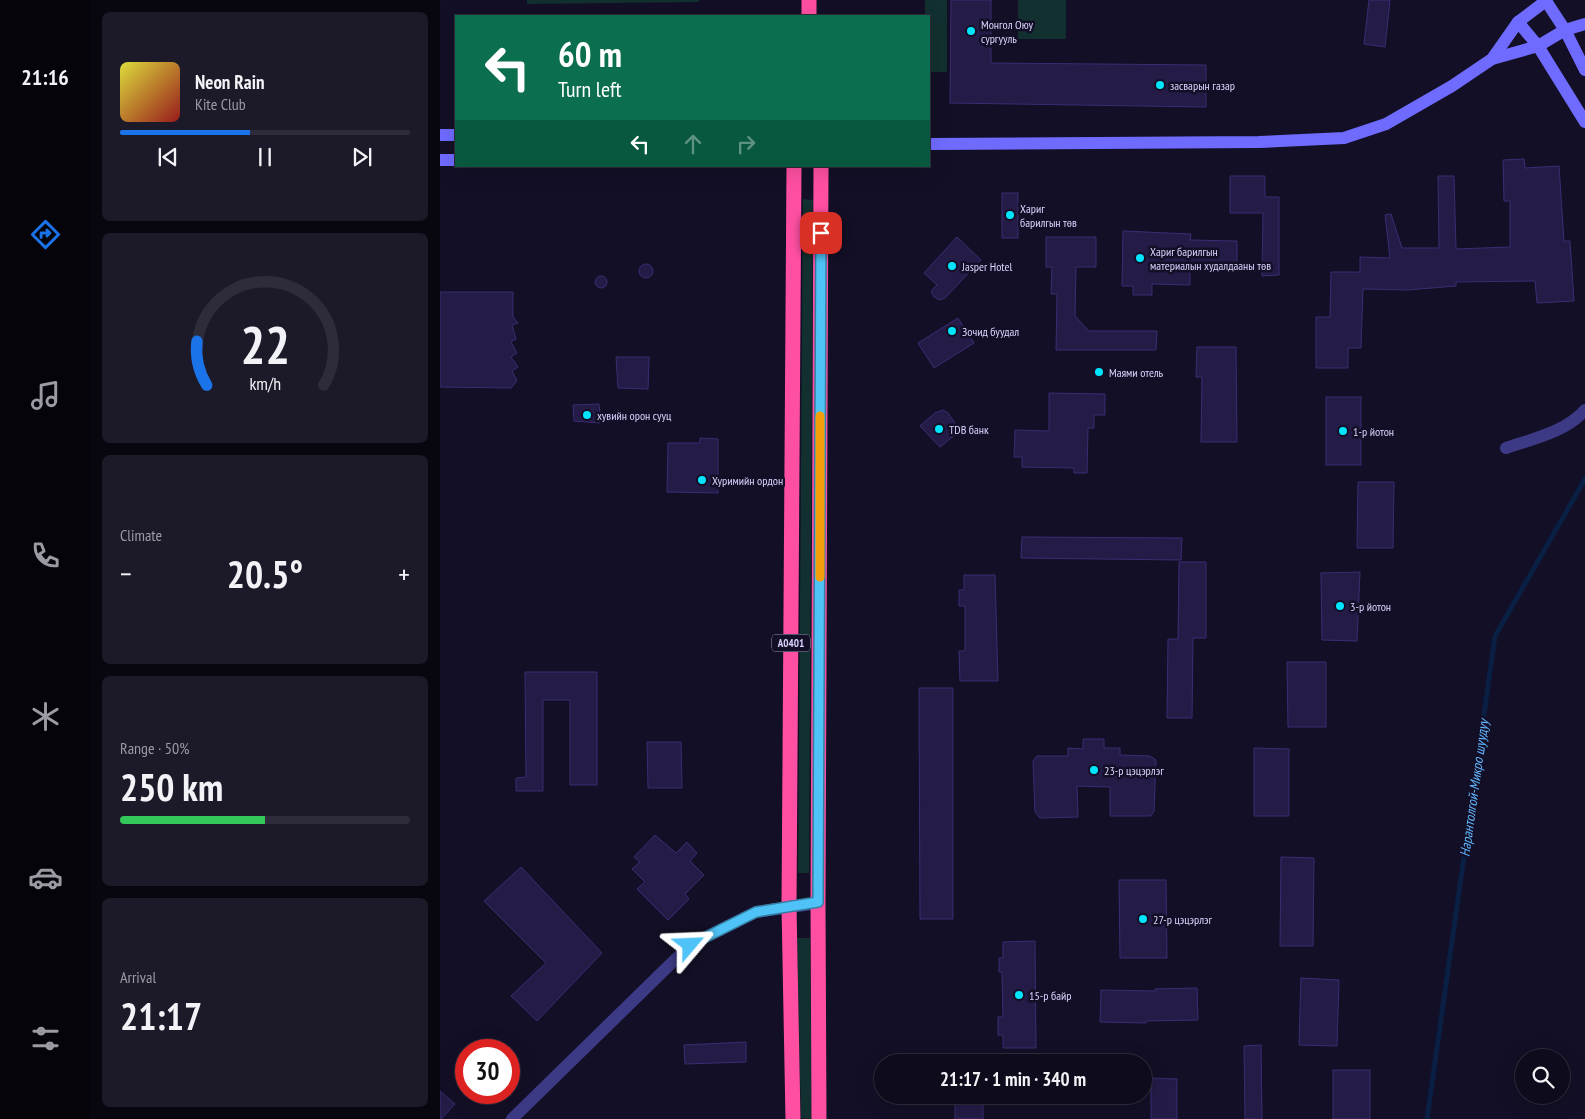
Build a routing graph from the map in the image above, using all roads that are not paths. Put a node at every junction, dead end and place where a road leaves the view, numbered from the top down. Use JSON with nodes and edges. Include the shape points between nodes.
{"nodes":[{"id":1,"x":809,"y":0,"type":"edge"},
{"id":2,"x":1546,"y":0,"type":"edge"},
{"id":3,"x":809,"y":15,"type":"edge"},
{"id":4,"x":1518,"y":22,"type":"junction"},
{"id":5,"x":1585,"y":24,"type":"edge"},
{"id":6,"x":1565,"y":30,"type":"junction"},
{"id":7,"x":1538,"y":46,"type":"junction"},
{"id":8,"x":1492,"y":58,"type":"junction"},
{"id":9,"x":1585,"y":70,"type":"edge"},
{"id":10,"x":1585,"y":122,"type":"edge"},
{"id":11,"x":440,"y":135,"type":"edge"},
{"id":12,"x":455,"y":135,"type":"edge"},
{"id":13,"x":930,"y":144,"type":"edge"},
{"id":14,"x":440,"y":160,"type":"edge"},
{"id":15,"x":455,"y":160,"type":"edge"},
{"id":16,"x":794,"y":167,"type":"edge"},
{"id":17,"x":821,"y":167,"type":"edge"},
{"id":18,"x":1585,"y":410,"type":"edge"},
{"id":19,"x":1506,"y":448,"type":"dead end"},
{"id":20,"x":818,"y":902,"type":"junction"},
{"id":21,"x":789,"y":906,"type":"junction"},
{"id":22,"x":512,"y":1119,"type":"edge"},
{"id":23,"x":793,"y":1119,"type":"edge"},
{"id":24,"x":819,"y":1119,"type":"edge"}],
"edges":[{"from":1,"to":3,"type":"highway"},
{"from":2,"to":4,"type":"main road"},
{"from":2,"to":6,"type":"main road"},
{"from":4,"to":7,"type":"main road"},
{"from":4,"to":8,"type":"main road"},
{"from":5,"to":6,"type":"main road"},
{"from":6,"to":7,"type":"main road"},
{"from":6,"to":9,"type":"main road"},
{"from":7,"to":8,"type":"main road"},
{"from":7,"to":10,"type":"main road"},
{"from":8,"to":13,"type":"main road","via":[[1452,86],[1386,124],[1344,138],[1259,142]]},
{"from":11,"to":12,"type":"main road"},
{"from":14,"to":15,"type":"main road"},
{"from":16,"to":21,"type":"highway","number":"A0401"},
{"from":17,"to":20,"type":"highway","number":"A0401"},
{"from":18,"to":19,"type":"street","via":[[1577,420],[1544,436]]},
{"from":20,"to":21,"type":"street"},
{"from":20,"to":24,"type":"highway","number":"A0401"},
{"from":21,"to":22,"type":"street","via":[[756,912],[690,945]]},
{"from":21,"to":23,"type":"highway","number":"A0401"}]}
